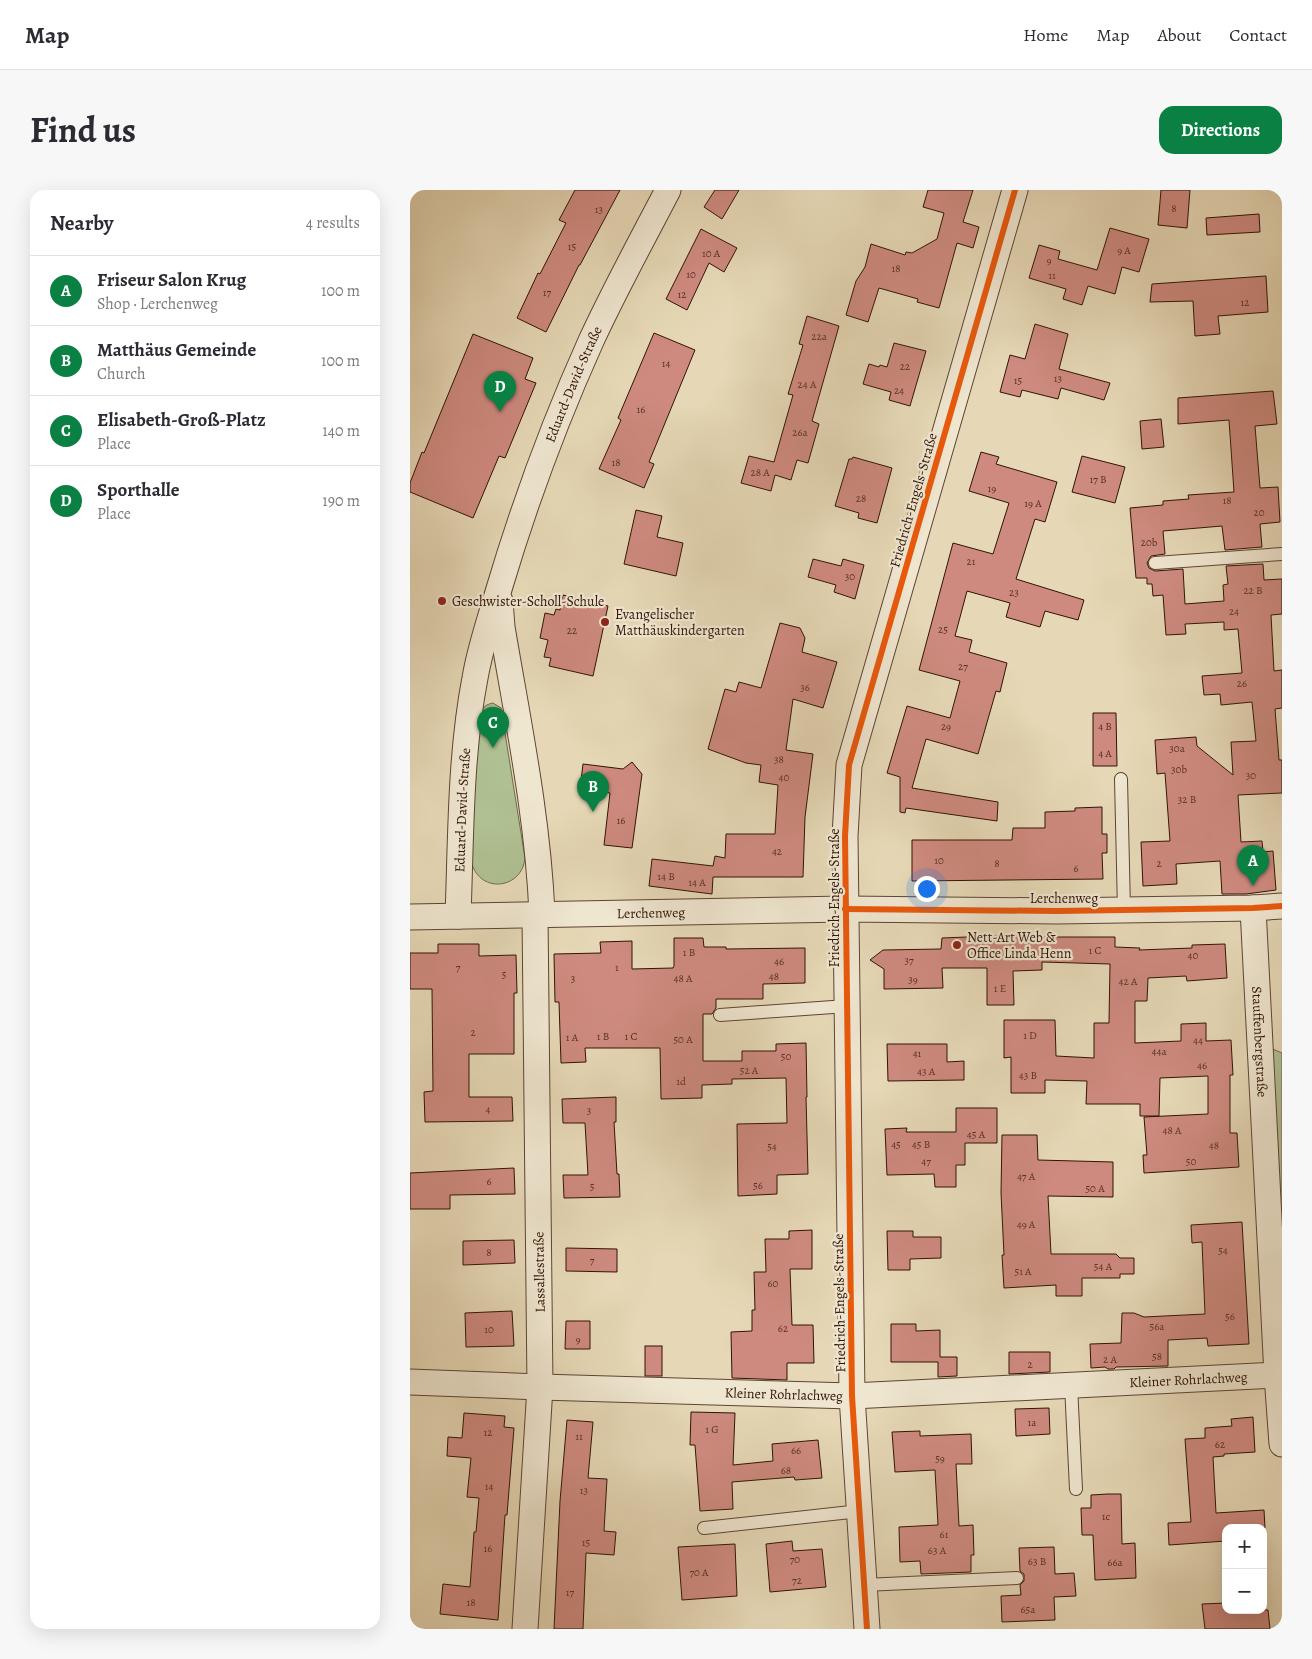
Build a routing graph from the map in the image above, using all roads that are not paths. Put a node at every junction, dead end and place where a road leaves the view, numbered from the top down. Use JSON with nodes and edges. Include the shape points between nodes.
{"nodes":[{"id":1,"x":668,"y":190,"type":"edge"},
{"id":2,"x":1015,"y":190,"type":"edge"},
{"id":3,"x":1282,"y":554,"type":"edge"},
{"id":4,"x":1155,"y":564,"type":"dead end"},
{"id":5,"x":499,"y":588,"type":"junction"},
{"id":6,"x":1121,"y":779,"type":"dead end"},
{"id":7,"x":1282,"y":906,"type":"edge"},
{"id":8,"x":1252,"y":908,"type":"junction"},
{"id":9,"x":846,"y":909,"type":"junction"},
{"id":10,"x":1124,"y":910,"type":"junction"},
{"id":11,"x":538,"y":915,"type":"junction"},
{"id":12,"x":458,"y":916,"type":"junction"},
{"id":13,"x":410,"y":917,"type":"edge"},
{"id":14,"x":847,"y":1006,"type":"junction"},
{"id":15,"x":720,"y":1015,"type":"dead end"},
{"id":16,"x":1277,"y":1375,"type":"junction"},
{"id":17,"x":410,"y":1382,"type":"edge"},
{"id":18,"x":1071,"y":1385,"type":"junction"},
{"id":19,"x":540,"y":1387,"type":"junction"},
{"id":20,"x":852,"y":1396,"type":"junction"},
{"id":21,"x":1282,"y":1444,"type":"edge"},
{"id":22,"x":1076,"y":1489,"type":"dead end"},
{"id":23,"x":860,"y":1511,"type":"junction"},
{"id":24,"x":704,"y":1528,"type":"dead end"},
{"id":25,"x":1017,"y":1578,"type":"dead end"},
{"id":26,"x":864,"y":1585,"type":"junction"},
{"id":27,"x":525,"y":1629,"type":"edge"},
{"id":28,"x":867,"y":1629,"type":"edge"}],
"edges":[{"from":1,"to":5,"type":"street","name":"Eduard-David-Straße","via":[[628,264],[565,400]]},
{"from":2,"to":9,"type":"street","name":"Friedrich-Engels-Straße","via":[[849,765],[844,836]]},
{"from":3,"to":4,"type":"lane"},
{"from":5,"to":11,"type":"street","name":"Eduard-David-Straße","via":[[502,627],[535,820],[540,872]]},
{"from":5,"to":12,"type":"street","name":"Eduard-David-Straße","via":[[482,644],[468,720]]},
{"from":6,"to":10,"type":"lane"},
{"from":7,"to":8,"type":"street","name":"Lerchenweg"},
{"from":8,"to":10,"type":"street","name":"Lerchenweg"},
{"from":8,"to":16,"type":"street","name":"Stauffenbergstraße"},
{"from":9,"to":10,"type":"street","name":"Lerchenweg"},
{"from":9,"to":11,"type":"street","name":"Lerchenweg"},
{"from":9,"to":14,"type":"street","name":"Friedrich-Engels-Straße"},
{"from":11,"to":12,"type":"street","name":"Lerchenweg"},
{"from":11,"to":19,"type":"street","name":"Lassallestraße"},
{"from":12,"to":13,"type":"street","name":"Lerchenweg"},
{"from":14,"to":15,"type":"lane"},
{"from":14,"to":20,"type":"street","name":"Friedrich-Engels-Straße"},
{"from":16,"to":18,"type":"street","name":"Kleiner Rohrlachweg"},
{"from":16,"to":21,"type":"street","name":"Stauffenbergstraße"},
{"from":17,"to":19,"type":"street","name":"Kleiner Rohrlachweg"},
{"from":18,"to":20,"type":"street","name":"Kleiner Rohrlachweg"},
{"from":18,"to":22,"type":"lane"},
{"from":19,"to":20,"type":"street","name":"Kleiner Rohrlachweg"},
{"from":19,"to":27,"type":"street","name":"Lassallestraße"},
{"from":20,"to":23,"type":"street","name":"Friedrich-Engels-Straße"},
{"from":23,"to":24,"type":"lane"},
{"from":23,"to":26,"type":"street","name":"Friedrich-Engels-Straße"},
{"from":25,"to":26,"type":"lane"},
{"from":26,"to":28,"type":"street","name":"Friedrich-Engels-Straße"}]}
